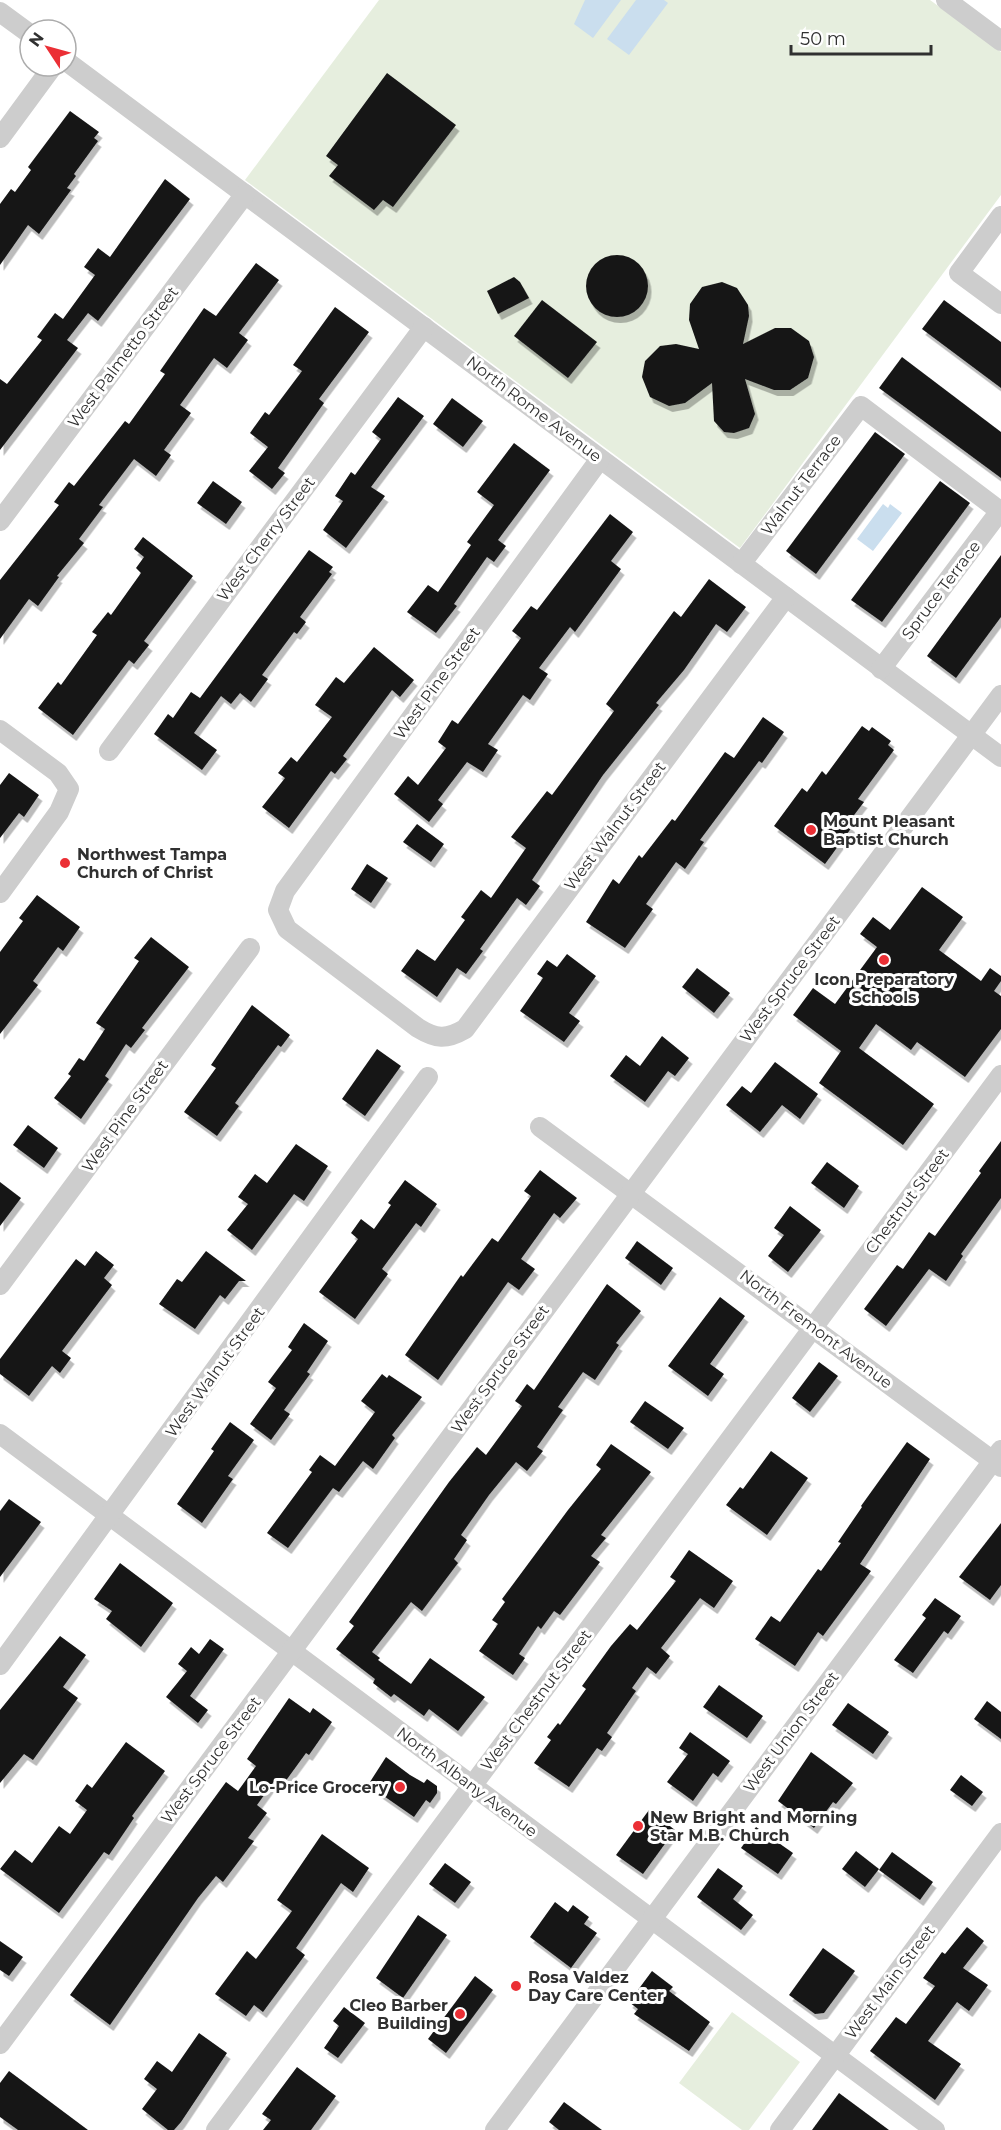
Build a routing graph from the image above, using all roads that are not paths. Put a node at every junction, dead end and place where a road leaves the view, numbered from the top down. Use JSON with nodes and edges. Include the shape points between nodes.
{"nodes":[{"id":1,"x":946,"y":0,"type":"edge"},
{"id":2,"x":0,"y":12,"type":"edge"},
{"id":3,"x":18,"y":25,"type":"edge"},
{"id":4,"x":1001,"y":41,"type":"edge"},
{"id":5,"x":78,"y":70,"type":"edge"},
{"id":6,"x":44,"y":78,"type":"edge"},
{"id":7,"x":0,"y":138,"type":"edge"},
{"id":8,"x":245,"y":194,"type":"junction"},
{"id":9,"x":1001,"y":216,"type":"edge"},
{"id":10,"x":1001,"y":304,"type":"edge"},
{"id":11,"x":424,"y":327,"type":"junction"},
{"id":12,"x":600,"y":459,"type":"junction"},
{"id":13,"x":1000,"y":511,"type":"edge"},
{"id":14,"x":0,"y":521,"type":"edge"},
{"id":15,"x":741,"y":564,"type":"junction"},
{"id":16,"x":786,"y":597,"type":"junction"},
{"id":17,"x":881,"y":669,"type":"junction"},
{"id":18,"x":1001,"y":695,"type":"edge"},
{"id":19,"x":0,"y":730,"type":"edge"},
{"id":20,"x":972,"y":736,"type":"junction"},
{"id":21,"x":109,"y":751,"type":"dead end"},
{"id":22,"x":1001,"y":758,"type":"edge"},
{"id":23,"x":0,"y":893,"type":"edge"},
{"id":24,"x":250,"y":948,"type":"dead end"},
{"id":25,"x":435,"y":1038,"type":"joint"},
{"id":26,"x":1001,"y":1075,"type":"edge"},
{"id":27,"x":428,"y":1077,"type":"dead end"},
{"id":28,"x":540,"y":1126,"type":"dead end"},
{"id":29,"x":630,"y":1192,"type":"junction"},
{"id":30,"x":0,"y":1285,"type":"edge"},
{"id":31,"x":813,"y":1327,"type":"junction"},
{"id":32,"x":0,"y":1434,"type":"edge"},
{"id":33,"x":998,"y":1459,"type":"edge"},
{"id":34,"x":111,"y":1516,"type":"junction"},
{"id":35,"x":292,"y":1652,"type":"junction"},
{"id":36,"x":0,"y":1665,"type":"edge"},
{"id":37,"x":472,"y":1786,"type":"junction"},
{"id":38,"x":1001,"y":1833,"type":"edge"},
{"id":39,"x":652,"y":1919,"type":"junction"},
{"id":40,"x":0,"y":2044,"type":"edge"},
{"id":41,"x":835,"y":2055,"type":"junction"},
{"id":42,"x":216,"y":2130,"type":"edge"},
{"id":43,"x":495,"y":2130,"type":"edge"},
{"id":44,"x":780,"y":2130,"type":"edge"},
{"id":45,"x":934,"y":2130,"type":"edge"}],
"edges":[{"from":1,"to":4,"type":"street"},
{"from":2,"to":3,"type":"street"},
{"from":5,"to":8,"type":"street","name":"North Rome Avenue"},
{"from":6,"to":7,"type":"street"},
{"from":8,"to":11,"type":"street","name":"North Rome Avenue"},
{"from":8,"to":14,"type":"street","name":"West Palmetto Street"},
{"from":9,"to":10,"type":"street","via":[[959,273]]},
{"from":11,"to":12,"type":"street","name":"North Rome Avenue"},
{"from":11,"to":21,"type":"street","name":"West Cherry Street"},
{"from":12,"to":15,"type":"street","name":"North Rome Avenue"},
{"from":12,"to":25,"type":"street","name":"West Pine Street","via":[[285,891],[278,910],[287,929]]},
{"from":13,"to":15,"type":"street","name":"Walnut Terrace","via":[[861,406]]},
{"from":13,"to":17,"type":"street","name":"Spruce Terrace"},
{"from":15,"to":16,"type":"street","name":"North Rome Avenue"},
{"from":16,"to":17,"type":"street","name":"North Rome Avenue"},
{"from":16,"to":25,"type":"street","name":"West Walnut Street","via":[[465,1029],[451,1037]]},
{"from":17,"to":20,"type":"street","name":"North Rome Avenue"},
{"from":18,"to":20,"type":"street","name":"West Spruce Street"},
{"from":19,"to":23,"type":"street","via":[[58,773],[69,789],[59,812]]},
{"from":20,"to":22,"type":"street","name":"North Rome Avenue"},
{"from":20,"to":29,"type":"street","name":"West Spruce Street"},
{"from":24,"to":30,"type":"street","name":"West Pine Street"},
{"from":26,"to":31,"type":"street","name":"Chestnut Street"},
{"from":27,"to":34,"type":"street","name":"West Walnut Street"},
{"from":28,"to":29,"type":"street","name":"North Fremont Avenue"},
{"from":29,"to":31,"type":"street","name":"North Fremont Avenue"},
{"from":29,"to":35,"type":"street","name":"West Spruce Street"},
{"from":31,"to":33,"type":"street","name":"North Fremont Avenue"},
{"from":31,"to":37,"type":"street","name":"West Chestnut Street"},
{"from":32,"to":34,"type":"street","name":"North Albany Avenue"},
{"from":33,"to":39,"type":"street","name":"West Union Street"},
{"from":34,"to":35,"type":"street","name":"North Albany Avenue"},
{"from":34,"to":36,"type":"street","name":"West Walnut Street"},
{"from":35,"to":37,"type":"street","name":"North Albany Avenue"},
{"from":35,"to":40,"type":"street","name":"West Spruce Street"},
{"from":37,"to":39,"type":"street","name":"North Albany Avenue"},
{"from":37,"to":42,"type":"street","name":"West Chestnut Street"},
{"from":38,"to":41,"type":"street","name":"West Main Street"},
{"from":39,"to":41,"type":"street","name":"North Albany Avenue"},
{"from":39,"to":43,"type":"street","name":"West Union Street"},
{"from":41,"to":44,"type":"street","name":"West Main Street"},
{"from":41,"to":45,"type":"street","name":"North Albany Avenue"}]}
